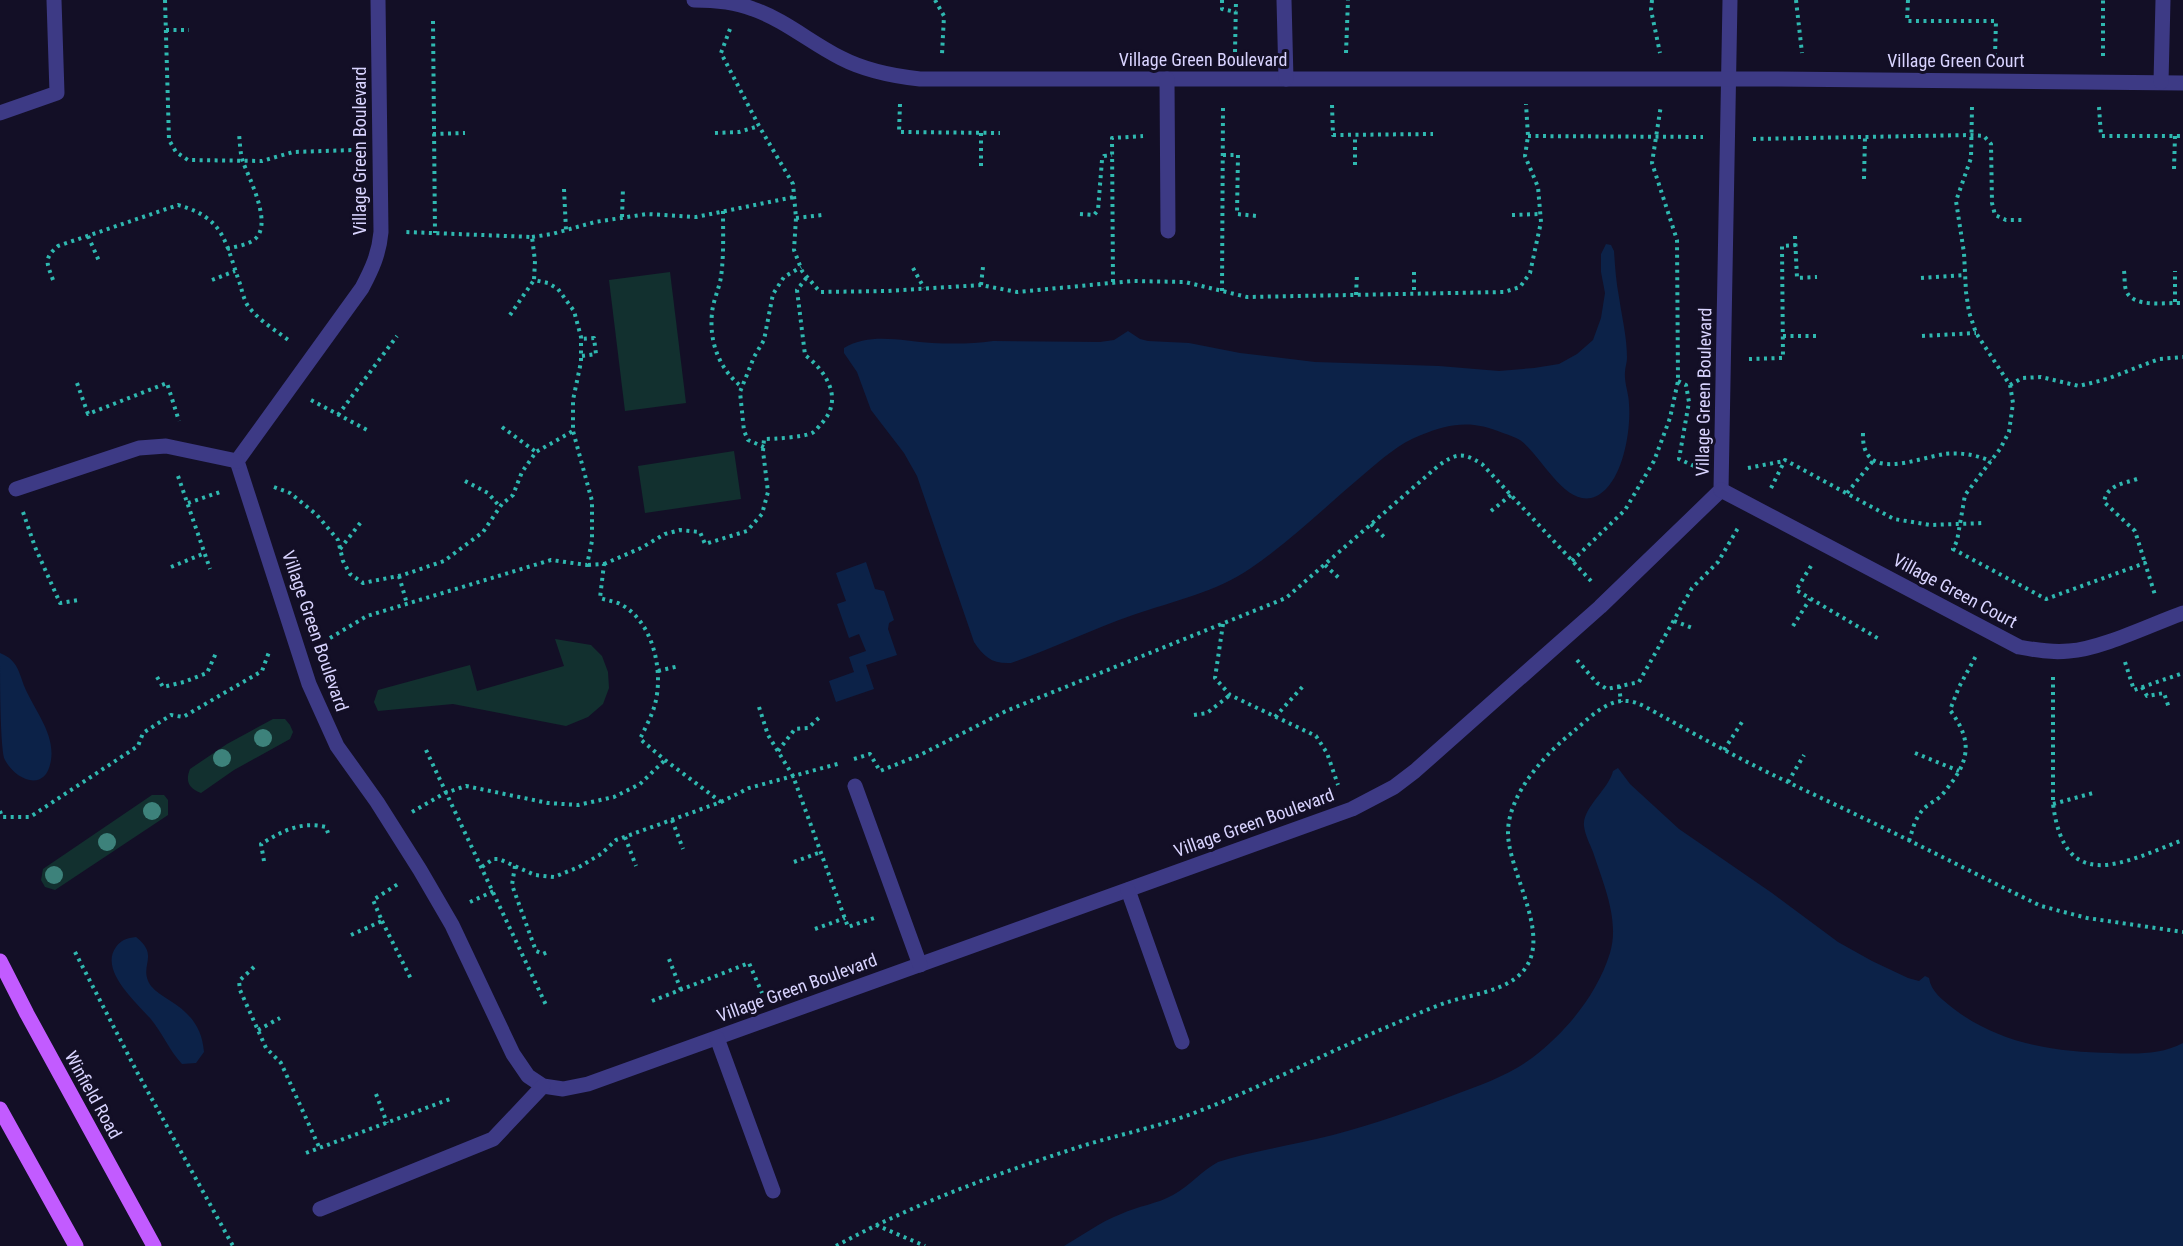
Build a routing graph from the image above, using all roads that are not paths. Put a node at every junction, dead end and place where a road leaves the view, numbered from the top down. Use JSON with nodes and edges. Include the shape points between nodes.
{"nodes":[{"id":1,"x":54,"y":0,"type":"edge"},
{"id":2,"x":378,"y":0,"type":"edge"},
{"id":3,"x":694,"y":0,"type":"edge"},
{"id":4,"x":1284,"y":0,"type":"edge"},
{"id":5,"x":1730,"y":0,"type":"edge"},
{"id":6,"x":2163,"y":0,"type":"edge"},
{"id":7,"x":1167,"y":79,"type":"junction"},
{"id":8,"x":1730,"y":79,"type":"junction"},
{"id":9,"x":1286,"y":80,"type":"junction"},
{"id":10,"x":2161,"y":82,"type":"junction"},
{"id":11,"x":2183,"y":82,"type":"edge"},
{"id":12,"x":0,"y":113,"type":"edge"},
{"id":13,"x":1168,"y":231,"type":"dead end"},
{"id":14,"x":237,"y":461,"type":"junction"},
{"id":15,"x":16,"y":489,"type":"road end"},
{"id":16,"x":1721,"y":489,"type":"junction"},
{"id":17,"x":2183,"y":613,"type":"edge"},
{"id":18,"x":855,"y":786,"type":"dead end"},
{"id":19,"x":1128,"y":890,"type":"junction"},
{"id":20,"x":0,"y":961,"type":"edge"},
{"id":21,"x":920,"y":964,"type":"junction"},
{"id":22,"x":717,"y":1038,"type":"junction"},
{"id":23,"x":1182,"y":1042,"type":"dead end"},
{"id":24,"x":543,"y":1086,"type":"junction"},
{"id":25,"x":0,"y":1109,"type":"edge"},
{"id":26,"x":773,"y":1191,"type":"dead end"},
{"id":27,"x":320,"y":1209,"type":"dead end"},
{"id":28,"x":76,"y":1246,"type":"edge"},
{"id":29,"x":154,"y":1246,"type":"edge"}],
"edges":[{"from":1,"to":12,"type":"street","via":[[57,93]]},
{"from":2,"to":14,"type":"street","name":"Village Green Boulevard","via":[[381,232],[374,267]]},
{"from":3,"to":7,"type":"street","name":"Village Green Boulevard","via":[[754,9],[839,57],[888,76],[942,80]]},
{"from":4,"to":9,"type":"street"},
{"from":5,"to":8,"type":"street","name":"Village Green Boulevard"},
{"from":6,"to":10,"type":"street"},
{"from":7,"to":9,"type":"street","name":"Village Green Boulevard"},
{"from":7,"to":13,"type":"street"},
{"from":8,"to":9,"type":"street","name":"Village Green Boulevard"},
{"from":8,"to":10,"type":"street","name":"Village Green Court"},
{"from":8,"to":16,"type":"street","name":"Village Green Boulevard"},
{"from":10,"to":11,"type":"street","name":"Village Green Court"},
{"from":14,"to":15,"type":"street","via":[[166,446],[139,448]]},
{"from":14,"to":24,"type":"street","name":"Village Green Boulevard","via":[[321,714],[337,746],[413,857],[452,925],[513,1054],[528,1076]]},
{"from":16,"to":17,"type":"street","name":"Village Green Court","via":[[2019,646],[2070,651]]},
{"from":16,"to":19,"type":"street","name":"Village Green Boulevard","via":[[1600,607],[1394,787],[1352,809]]},
{"from":18,"to":21,"type":"street"},
{"from":19,"to":21,"type":"street","name":"Village Green Boulevard"},
{"from":19,"to":23,"type":"street"},
{"from":20,"to":29,"type":"main road","name":"Winfield Road"},
{"from":21,"to":22,"type":"street","name":"Village Green Boulevard"},
{"from":22,"to":24,"type":"street","name":"Village Green Boulevard","via":[[588,1084],[563,1089]]},
{"from":22,"to":26,"type":"street"},
{"from":24,"to":27,"type":"street","via":[[493,1139]]},
{"from":25,"to":28,"type":"main road"}]}
